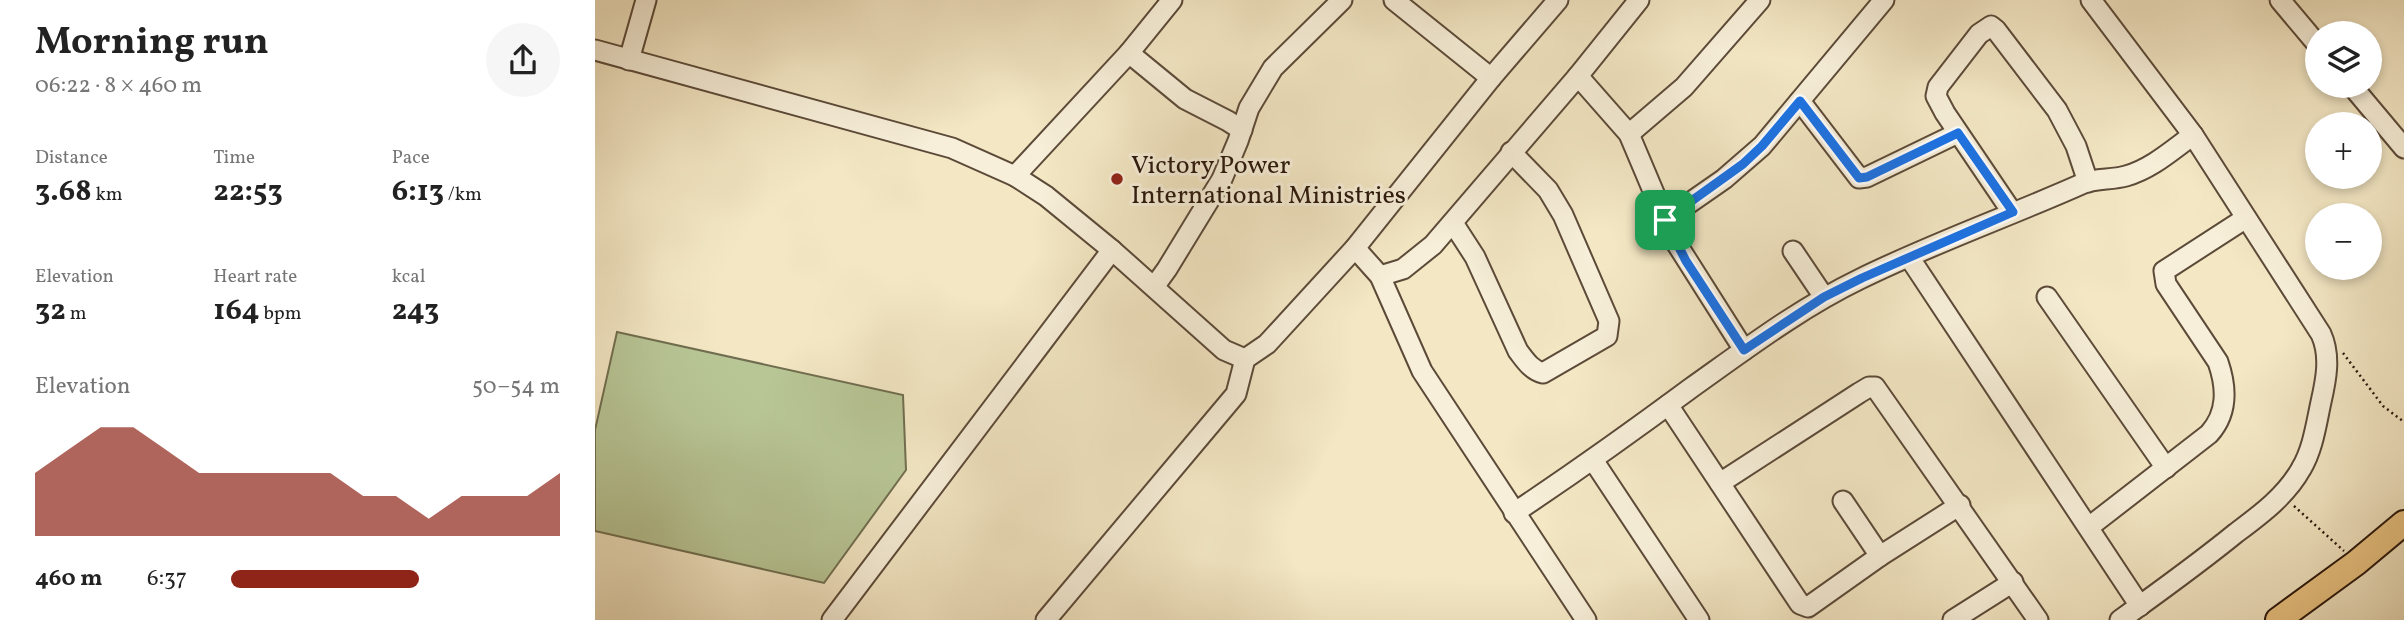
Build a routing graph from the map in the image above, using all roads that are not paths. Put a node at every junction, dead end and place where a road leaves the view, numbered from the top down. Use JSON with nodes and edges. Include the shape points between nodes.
{"nodes":[{"id":1,"x":646,"y":0,"type":"edge"},
{"id":2,"x":1171,"y":0,"type":"edge"},
{"id":3,"x":1342,"y":0,"type":"edge"},
{"id":4,"x":1394,"y":0,"type":"edge"},
{"id":5,"x":1558,"y":0,"type":"edge"},
{"id":6,"x":1639,"y":0,"type":"edge"},
{"id":7,"x":1760,"y":0,"type":"edge"},
{"id":8,"x":1884,"y":0,"type":"edge"},
{"id":9,"x":2091,"y":0,"type":"edge"},
{"id":10,"x":2280,"y":0,"type":"edge"},
{"id":11,"x":2305,"y":30,"type":"edge"},
{"id":12,"x":595,"y":50,"type":"edge"},
{"id":13,"x":1129,"y":53,"type":"junction"},
{"id":14,"x":629,"y":60,"type":"junction"},
{"id":15,"x":1578,"y":76,"type":"junction"},
{"id":16,"x":1491,"y":78,"type":"junction"},
{"id":17,"x":2362,"y":98,"type":"edge"},
{"id":18,"x":1800,"y":101,"type":"junction"},
{"id":19,"x":1242,"y":130,"type":"junction"},
{"id":20,"x":1958,"y":133,"type":"junction"},
{"id":21,"x":1629,"y":134,"type":"junction"},
{"id":22,"x":2193,"y":135,"type":"junction"},
{"id":23,"x":2404,"y":148,"type":"edge"},
{"id":24,"x":1511,"y":152,"type":"junction"},
{"id":25,"x":1015,"y":176,"type":"junction"},
{"id":26,"x":2088,"y":181,"type":"junction"},
{"id":27,"x":2013,"y":212,"type":"junction"},
{"id":28,"x":2246,"y":218,"type":"junction"},
{"id":29,"x":1665,"y":220,"type":"junction"},
{"id":30,"x":1453,"y":223,"type":"junction"},
{"id":31,"x":1355,"y":248,"type":"junction"},
{"id":32,"x":1112,"y":250,"type":"junction"},
{"id":33,"x":1793,"y":251,"type":"dead end"},
{"id":34,"x":1909,"y":257,"type":"junction"},
{"id":35,"x":1380,"y":276,"type":"junction"},
{"id":36,"x":1154,"y":287,"type":"junction"},
{"id":37,"x":1824,"y":297,"type":"junction"},
{"id":38,"x":2047,"y":297,"type":"dead end"},
{"id":39,"x":1744,"y":350,"type":"junction"},
{"id":40,"x":1245,"y":359,"type":"junction"},
{"id":41,"x":1668,"y":405,"type":"junction"},
{"id":42,"x":1593,"y":460,"type":"junction"},
{"id":43,"x":2166,"y":468,"type":"junction"},
{"id":44,"x":1720,"y":483,"type":"junction"},
{"id":45,"x":1843,"y":501,"type":"dead end"},
{"id":46,"x":1960,"y":505,"type":"junction"},
{"id":47,"x":1514,"y":513,"type":"junction"},
{"id":48,"x":2404,"y":523,"type":"edge"},
{"id":49,"x":2089,"y":527,"type":"junction"},
{"id":50,"x":1880,"y":556,"type":"junction"},
{"id":51,"x":2013,"y":582,"type":"junction"},
{"id":52,"x":2140,"y":606,"type":"junction"},
{"id":53,"x":832,"y":620,"type":"edge"},
{"id":54,"x":1046,"y":620,"type":"edge"},
{"id":55,"x":1586,"y":620,"type":"edge"},
{"id":56,"x":1699,"y":620,"type":"edge"},
{"id":57,"x":1953,"y":620,"type":"edge"},
{"id":58,"x":2038,"y":620,"type":"edge"},
{"id":59,"x":2120,"y":620,"type":"edge"},
{"id":60,"x":2278,"y":620,"type":"edge"}],
"edges":[{"from":1,"to":14,"type":"street"},
{"from":2,"to":13,"type":"street"},
{"from":3,"to":19,"type":"street","via":[[1273,68],[1249,108]]},
{"from":4,"to":16,"type":"street"},
{"from":5,"to":16,"type":"street"},
{"from":6,"to":15,"type":"street"},
{"from":7,"to":21,"type":"street","via":[[1684,87]]},
{"from":8,"to":18,"type":"street"},
{"from":9,"to":22,"type":"street"},
{"from":10,"to":11,"type":"street"},
{"from":12,"to":14,"type":"street"},
{"from":13,"to":19,"type":"street","via":[[1185,99]]},
{"from":13,"to":25,"type":"street"},
{"from":14,"to":25,"type":"street","via":[[951,148]]},
{"from":15,"to":21,"type":"street"},
{"from":15,"to":24,"type":"street"},
{"from":16,"to":31,"type":"street"},
{"from":17,"to":23,"type":"street"},
{"from":18,"to":20,"type":"street","via":[[1859,178]]},
{"from":18,"to":29,"type":"street","via":[[1743,164]]},
{"from":19,"to":36,"type":"street","via":[[1222,178]]},
{"from":20,"to":26,"type":"street","via":[[1935,92],[1979,34],[1991,26],[2057,110]]},
{"from":20,"to":27,"type":"street"},
{"from":21,"to":29,"type":"street"},
{"from":22,"to":26,"type":"street","via":[[2141,171]]},
{"from":22,"to":28,"type":"street"},
{"from":24,"to":30,"type":"street"},
{"from":24,"to":30,"type":"street","via":[[1548,190],[1563,215],[1609,321],[1607,336],[1543,373],[1537,372],[1518,351],[1475,257]]},
{"from":25,"to":32,"type":"street"},
{"from":26,"to":27,"type":"street"},
{"from":27,"to":34,"type":"street"},
{"from":28,"to":43,"type":"street","via":[[2164,271],[2166,284],[2218,362],[2225,399],[2218,423],[2209,434]]},
{"from":28,"to":52,"type":"street","via":[[2325,343],[2326,377],[2313,440],[2301,471],[2281,495]]},
{"from":29,"to":39,"type":"street"},
{"from":30,"to":35,"type":"street","via":[[1410,265]]},
{"from":31,"to":35,"type":"street"},
{"from":31,"to":40,"type":"street","via":[[1267,344]]},
{"from":32,"to":36,"type":"street"},
{"from":32,"to":53,"type":"street"},
{"from":33,"to":37,"type":"street"},
{"from":34,"to":37,"type":"street"},
{"from":34,"to":49,"type":"street"},
{"from":35,"to":47,"type":"street","via":[[1422,371]]},
{"from":36,"to":40,"type":"street","via":[[1224,351]]},
{"from":37,"to":39,"type":"street"},
{"from":38,"to":43,"type":"street"},
{"from":39,"to":41,"type":"street"},
{"from":40,"to":54,"type":"street","via":[[1236,394]]},
{"from":41,"to":42,"type":"street"},
{"from":41,"to":44,"type":"street"},
{"from":42,"to":47,"type":"street"},
{"from":42,"to":56,"type":"street"},
{"from":43,"to":49,"type":"street"},
{"from":44,"to":46,"type":"street","via":[[1872,386]]},
{"from":44,"to":50,"type":"street","via":[[1800,604],[1808,607]]},
{"from":45,"to":50,"type":"street"},
{"from":46,"to":50,"type":"street"},
{"from":46,"to":51,"type":"street"},
{"from":47,"to":55,"type":"street"},
{"from":48,"to":60,"type":"main road"},
{"from":49,"to":52,"type":"street"},
{"from":51,"to":57,"type":"street"},
{"from":51,"to":58,"type":"street"},
{"from":52,"to":59,"type":"street"}]}
